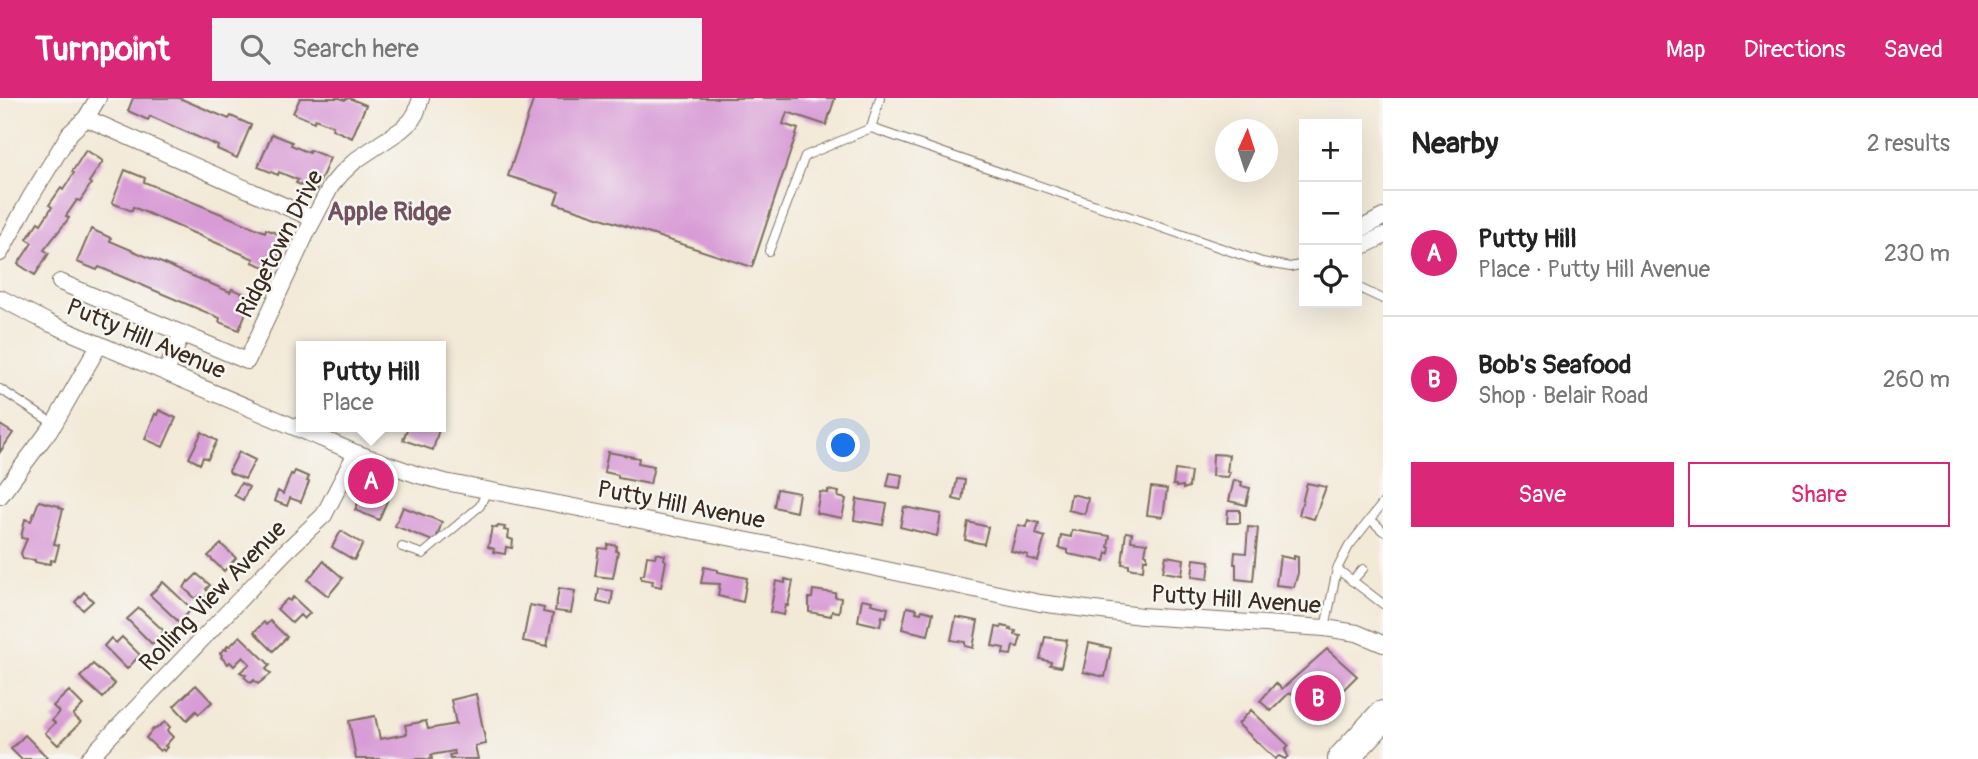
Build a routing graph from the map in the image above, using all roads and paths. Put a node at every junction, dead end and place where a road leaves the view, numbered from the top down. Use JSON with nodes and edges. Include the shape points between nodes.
{"nodes":[{"id":1,"x":98,"y":98,"type":"edge"},
{"id":2,"x":420,"y":98,"type":"edge"},
{"id":3,"x":880,"y":98,"type":"edge"},
{"id":4,"x":86,"y":118,"type":"junction"},
{"id":5,"x":871,"y":128,"type":"junction"},
{"id":6,"x":1383,"y":217,"type":"edge"},
{"id":7,"x":314,"y":219,"type":"junction"},
{"id":8,"x":1362,"y":229,"type":"edge"},
{"id":9,"x":1383,"y":236,"type":"edge"},
{"id":10,"x":1362,"y":246,"type":"edge"},
{"id":11,"x":769,"y":251,"type":"dead end"},
{"id":12,"x":0,"y":253,"type":"edge"},
{"id":13,"x":1299,"y":265,"type":"edge"},
{"id":14,"x":60,"y":282,"type":"dead end"},
{"id":15,"x":1362,"y":289,"type":"edge"},
{"id":16,"x":0,"y":298,"type":"edge"},
{"id":17,"x":1383,"y":299,"type":"edge"},
{"id":18,"x":182,"y":333,"type":"junction"},
{"id":19,"x":99,"y":345,"type":"junction"},
{"id":20,"x":166,"y":372,"type":"junction"},
{"id":21,"x":0,"y":389,"type":"edge"},
{"id":22,"x":54,"y":424,"type":"junction"},
{"id":23,"x":296,"y":427,"type":"edge"},
{"id":24,"x":307,"y":432,"type":"edge"},
{"id":25,"x":356,"y":453,"type":"junction"},
{"id":26,"x":487,"y":490,"type":"junction"},
{"id":27,"x":0,"y":496,"type":"edge"},
{"id":28,"x":1383,"y":503,"type":"edge"},
{"id":29,"x":1370,"y":519,"type":"junction"},
{"id":30,"x":1383,"y":531,"type":"edge"},
{"id":31,"x":402,"y":547,"type":"dead end"},
{"id":32,"x":1337,"y":569,"type":"junction"},
{"id":33,"x":1363,"y":569,"type":"dead end"},
{"id":34,"x":1352,"y":581,"type":"junction"},
{"id":35,"x":1382,"y":601,"type":"edge"},
{"id":36,"x":1325,"y":628,"type":"junction"},
{"id":37,"x":1383,"y":644,"type":"edge"},
{"id":38,"x":1383,"y":716,"type":"edge"},
{"id":39,"x":1351,"y":756,"type":"edge"},
{"id":40,"x":88,"y":759,"type":"edge"}],
"edges":[{"from":1,"to":4,"type":"street"},
{"from":2,"to":7,"type":"street","name":"Ridgetown Drive","via":[[411,121],[341,174]]},
{"from":3,"to":5,"type":"lane"},
{"from":4,"to":7,"type":"street"},
{"from":4,"to":12,"type":"street","via":[[69,132]]},
{"from":5,"to":11,"type":"lane","via":[[805,156]]},
{"from":5,"to":13,"type":"lane","via":[[1262,262]]},
{"from":6,"to":8,"type":"street"},
{"from":7,"to":18,"type":"street","name":"Ridgetown Drive","via":[[247,361]]},
{"from":9,"to":10,"type":"street"},
{"from":14,"to":18,"type":"street"},
{"from":15,"to":17,"type":"lane"},
{"from":16,"to":19,"type":"street","name":"Putty Hill Avenue"},
{"from":18,"to":20,"type":"street"},
{"from":19,"to":20,"type":"street","name":"Putty Hill Avenue"},
{"from":19,"to":22,"type":"street"},
{"from":20,"to":23,"type":"street","name":"Putty Hill Avenue"},
{"from":21,"to":22,"type":"lane"},
{"from":22,"to":27,"type":"street"},
{"from":24,"to":25,"type":"street","name":"Putty Hill Avenue"},
{"from":25,"to":26,"type":"street","name":"Putty Hill Avenue","via":[[418,475]]},
{"from":25,"to":40,"type":"street","name":"Rolling View Avenue","via":[[324,515]]},
{"from":26,"to":31,"type":"lane","via":[[480,506],[423,554]]},
{"from":26,"to":36,"type":"street","name":"Putty Hill Avenue","via":[[1052,605]]},
{"from":28,"to":29,"type":"lane"},
{"from":29,"to":30,"type":"lane"},
{"from":29,"to":32,"type":"lane"},
{"from":32,"to":34,"type":"lane"},
{"from":32,"to":36,"type":"lane"},
{"from":33,"to":34,"type":"lane"},
{"from":34,"to":35,"type":"lane"},
{"from":36,"to":37,"type":"street","name":"Putty Hill Avenue","via":[[1357,633]]},
{"from":38,"to":39,"type":"highway"}]}
